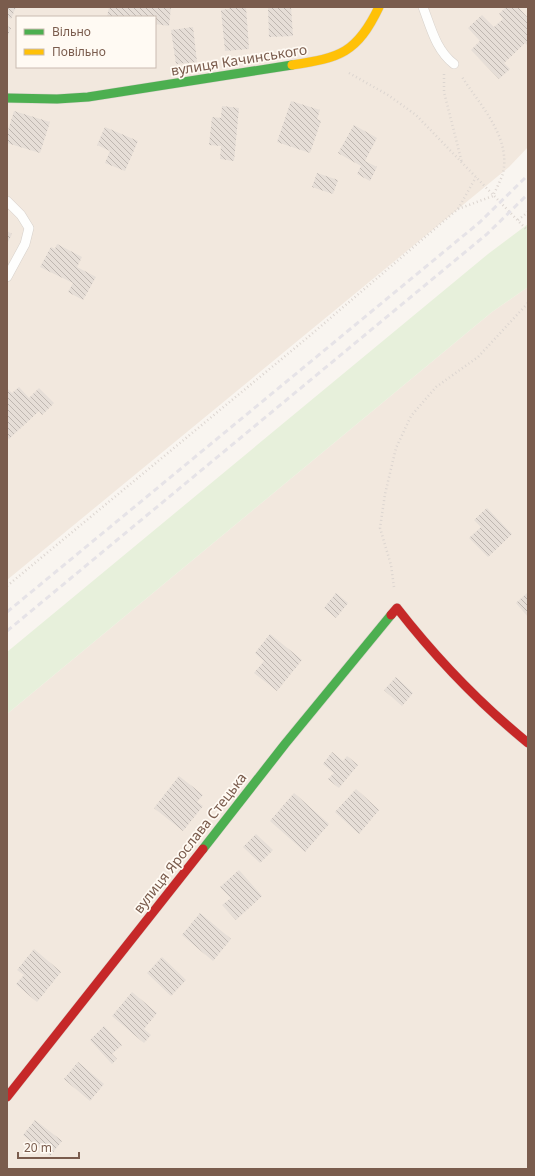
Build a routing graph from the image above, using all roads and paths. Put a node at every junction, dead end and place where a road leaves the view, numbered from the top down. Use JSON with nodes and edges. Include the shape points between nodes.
{"nodes":[{"id":1,"x":379,"y":7,"type":"edge"},
{"id":2,"x":423,"y":7,"type":"edge"},
{"id":3,"x":445,"y":57,"type":"junction"},
{"id":4,"x":326,"y":60,"type":"junction"},
{"id":5,"x":454,"y":64,"type":"joint"},
{"id":6,"x":7,"y":98,"type":"edge"},
{"id":7,"x":462,"y":163,"type":"junction"},
{"id":8,"x":476,"y":177,"type":"junction"},
{"id":9,"x":493,"y":196,"type":"junction"},
{"id":10,"x":7,"y":201,"type":"edge"},
{"id":11,"x":458,"y":209,"type":"junction"},
{"id":12,"x":528,"y":212,"type":"edge"},
{"id":13,"x":518,"y":220,"type":"junction"},
{"id":14,"x":528,"y":231,"type":"edge"},
{"id":15,"x":7,"y":277,"type":"edge"},
{"id":16,"x":528,"y":303,"type":"edge"},
{"id":17,"x":7,"y":586,"type":"edge"},
{"id":18,"x":397,"y":608,"type":"junction"},
{"id":19,"x":528,"y":743,"type":"edge"},
{"id":20,"x":7,"y":1097,"type":"edge"}],
"edges":[{"from":1,"to":4,"type":"street","name":"вулиця Качинського","via":[[362,39],[343,54]]},
{"from":2,"to":3,"type":"lane","via":[[437,44]]},
{"from":3,"to":5,"type":"lane"},
{"from":3,"to":7,"type":"path","via":[[444,92]]},
{"from":4,"to":6,"type":"street","name":"вулиця Качинського","via":[[88,97]]},
{"from":4,"to":7,"type":"path","via":[[388,95],[416,115]]},
{"from":5,"to":9,"type":"path","via":[[496,127],[504,152],[503,174]]},
{"from":7,"to":8,"type":"path"},
{"from":8,"to":9,"type":"path"},
{"from":8,"to":11,"type":"path"},
{"from":9,"to":11,"type":"path"},
{"from":9,"to":13,"type":"path"},
{"from":10,"to":15,"type":"lane","via":[[21,215],[29,228],[25,244]]},
{"from":11,"to":17,"type":"path","via":[[307,338]]},
{"from":12,"to":13,"type":"path"},
{"from":13,"to":14,"type":"path"},
{"from":16,"to":18,"type":"path","via":[[478,357],[436,388],[411,416],[396,448],[380,528],[391,565]]},
{"from":18,"to":19,"type":"street","via":[[433,654],[495,716]]},
{"from":18,"to":20,"type":"street","name":"вулиця Ярослава Стецька","via":[[285,744]]}]}
